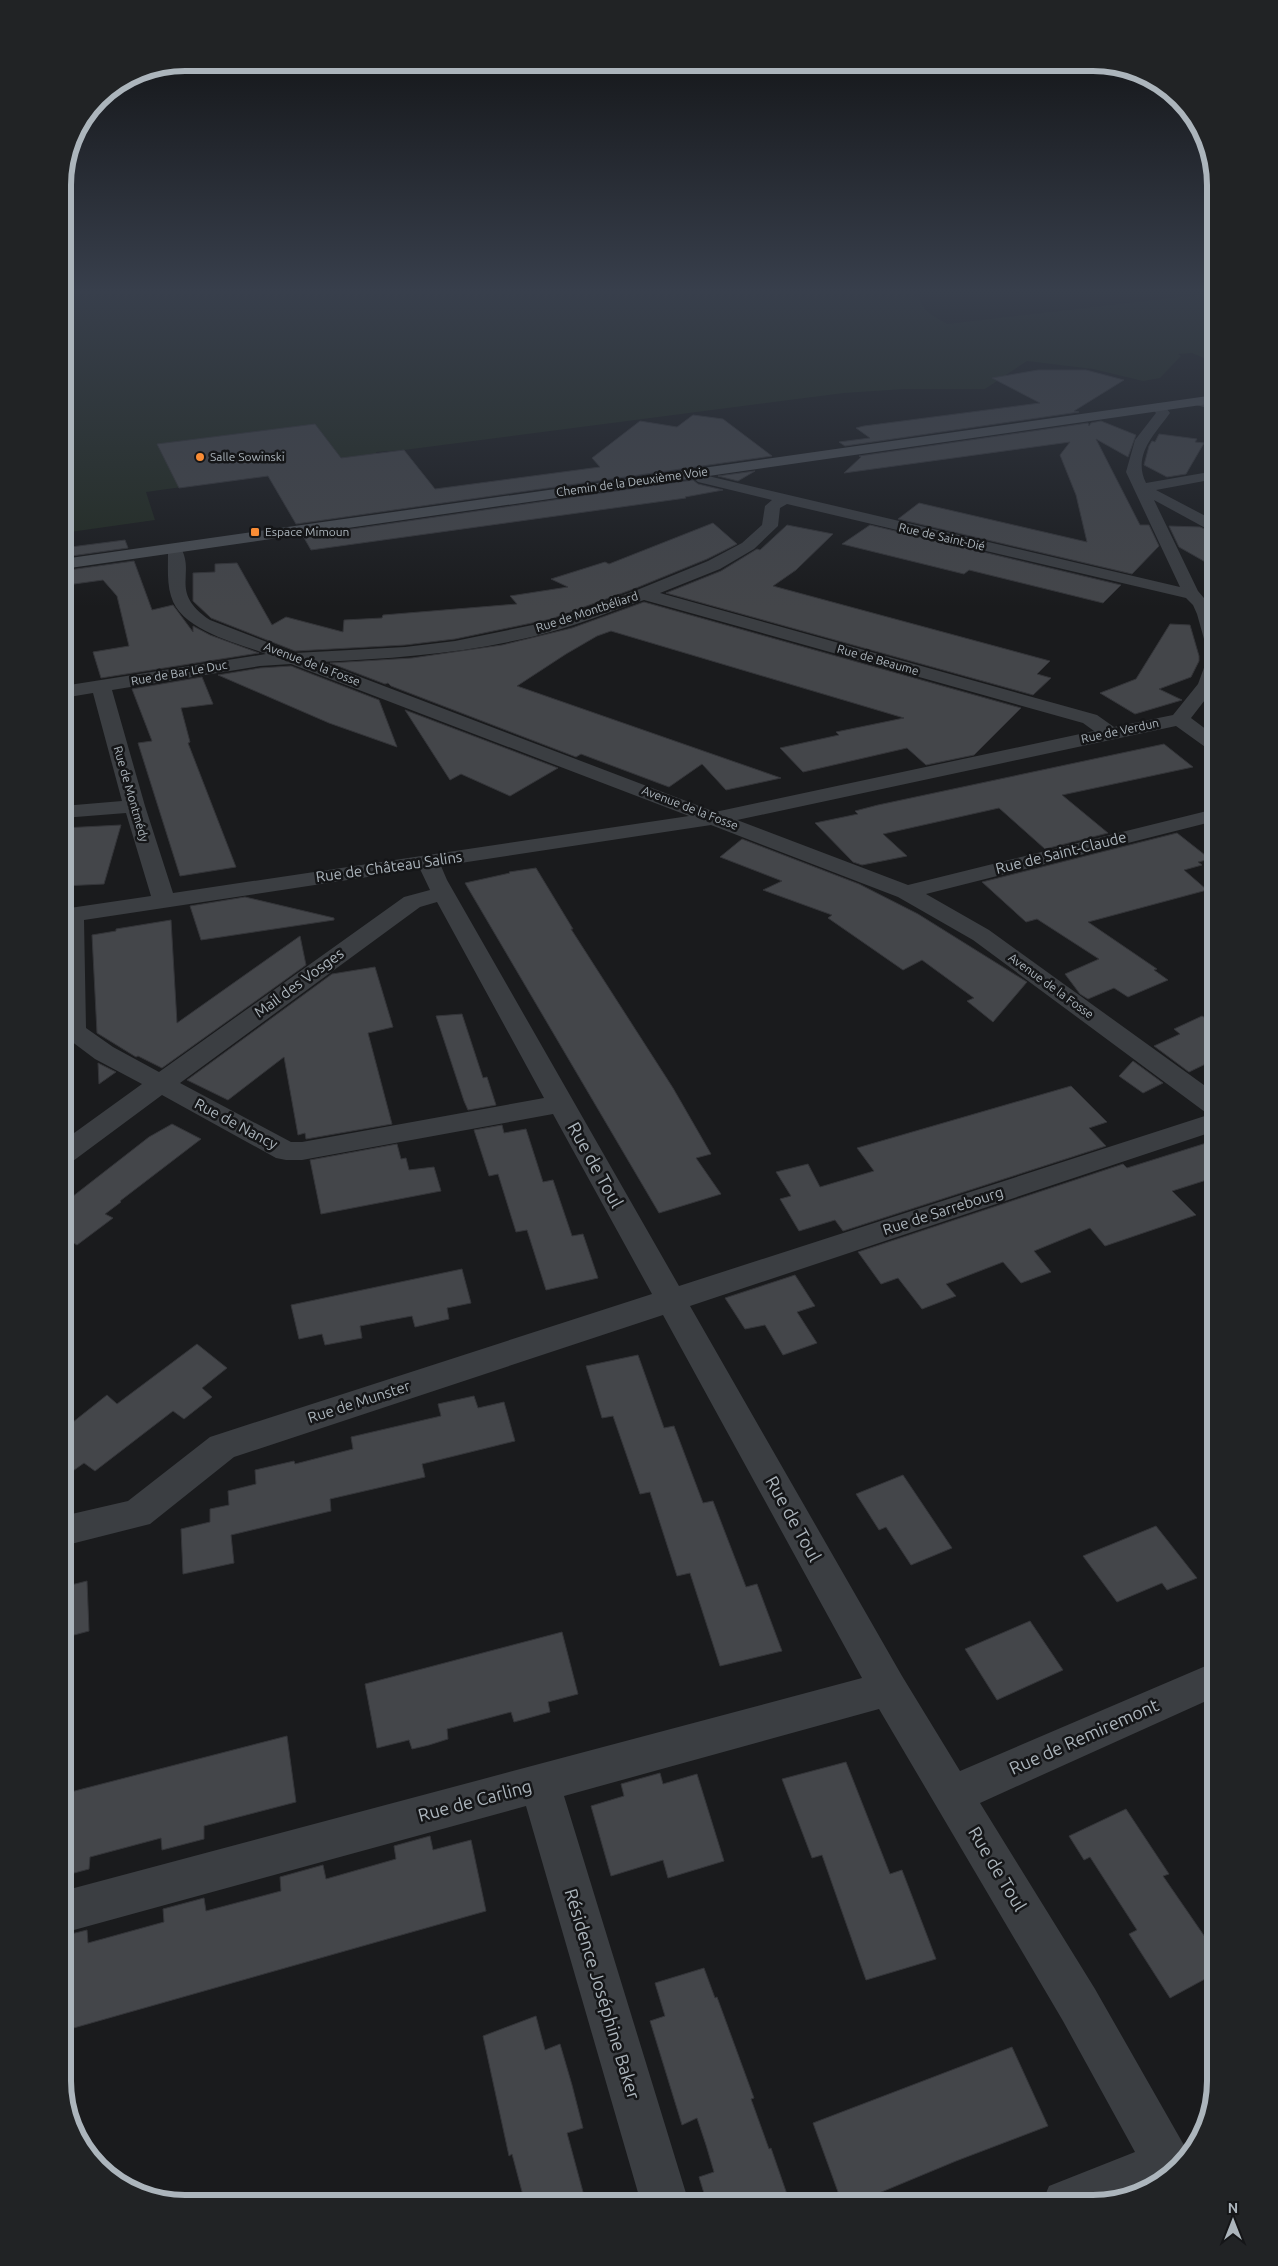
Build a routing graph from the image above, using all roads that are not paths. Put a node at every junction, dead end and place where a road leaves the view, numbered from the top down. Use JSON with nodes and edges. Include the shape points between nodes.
{"nodes":[{"id":1,"x":1207,"y":401,"type":"edge"},
{"id":2,"x":1201,"y":402,"type":"junction"},
{"id":3,"x":1207,"y":404,"type":"edge"},
{"id":4,"x":1158,"y":407,"type":"junction"},
{"id":5,"x":696,"y":473,"type":"junction"},
{"id":6,"x":1207,"y":477,"type":"edge"},
{"id":7,"x":1140,"y":488,"type":"junction"},
{"id":8,"x":784,"y":499,"type":"junction"},
{"id":9,"x":1207,"y":522,"type":"edge"},
{"id":10,"x":173,"y":548,"type":"junction"},
{"id":11,"x":71,"y":563,"type":"edge"},
{"id":12,"x":1192,"y":592,"type":"junction"},
{"id":13,"x":643,"y":594,"type":"junction"},
{"id":14,"x":1207,"y":605,"type":"edge"},
{"id":15,"x":295,"y":657,"type":"junction"},
{"id":16,"x":1207,"y":683,"type":"edge"},
{"id":17,"x":101,"y":686,"type":"junction"},
{"id":18,"x":71,"y":691,"type":"edge"},
{"id":19,"x":1180,"y":718,"type":"junction"},
{"id":20,"x":1109,"y":732,"type":"junction"},
{"id":21,"x":1207,"y":738,"type":"edge"},
{"id":22,"x":134,"y":806,"type":"junction"},
{"id":23,"x":71,"y":811,"type":"edge"},
{"id":24,"x":1207,"y":817,"type":"edge"},
{"id":25,"x":716,"y":818,"type":"junction"},
{"id":26,"x":428,"y":861,"type":"junction"},
{"id":27,"x":906,"y":892,"type":"junction"},
{"id":28,"x":444,"y":893,"type":"junction"},
{"id":29,"x":164,"y":900,"type":"junction"},
{"id":30,"x":71,"y":914,"type":"edge"},
{"id":31,"x":71,"y":981,"type":"edge"},
{"id":32,"x":160,"y":1084,"type":"junction"},
{"id":33,"x":1207,"y":1099,"type":"edge"},
{"id":34,"x":560,"y":1103,"type":"junction"},
{"id":35,"x":1207,"y":1125,"type":"edge"},
{"id":36,"x":71,"y":1148,"type":"edge"},
{"id":37,"x":671,"y":1299,"type":"junction"},
{"id":38,"x":71,"y":1529,"type":"edge"},
{"id":39,"x":1207,"y":1683,"type":"edge"},
{"id":40,"x":888,"y":1689,"type":"junction"},
{"id":41,"x":540,"y":1784,"type":"junction"},
{"id":42,"x":952,"y":1795,"type":"junction"},
{"id":43,"x":71,"y":1910,"type":"edge"},
{"id":44,"x":1169,"y":2166,"type":"edge"},
{"id":45,"x":663,"y":2195,"type":"edge"},
{"id":46,"x":1090,"y":2195,"type":"edge"}],
"edges":[{"from":1,"to":2,"type":"street","name":"Chemin de la Deuxième Voie"},
{"from":2,"to":3,"type":"street"},
{"from":2,"to":4,"type":"street","name":"Chemin de la Deuxième Voie"},
{"from":4,"to":5,"type":"street","name":"Chemin de la Deuxième Voie"},
{"from":4,"to":7,"type":"street","name":"Rue de Verdun","via":[[1163,413],[1151,425],[1135,454],[1133,472]]},
{"from":5,"to":8,"type":"street","name":"Rue de Saint-Dié","via":[[703,479]]},
{"from":5,"to":10,"type":"street","name":"Chemin de la Deuxième Voie"},
{"from":6,"to":7,"type":"street"},
{"from":7,"to":9,"type":"street"},
{"from":7,"to":12,"type":"street","name":"Rue de Verdun"},
{"from":8,"to":12,"type":"street","name":"Rue de Saint-Dié","via":[[1177,592]]},
{"from":8,"to":13,"type":"street","name":"Rue de Montbéliard","via":[[773,506],[770,526],[748,546],[714,565]]},
{"from":10,"to":11,"type":"street","name":"Chemin de la Deuxième Voie"},
{"from":10,"to":15,"type":"street","name":"Avenue de la Fosse","via":[[178,598],[191,616],[222,631]]},
{"from":12,"to":14,"type":"street","name":"Rue de Verdun"},
{"from":13,"to":15,"type":"street","name":"Rue de Montbéliard","via":[[556,625],[502,638],[406,652]]},
{"from":13,"to":20,"type":"street","name":"Rue de Beaume","via":[[1090,719]]},
{"from":15,"to":17,"type":"street","name":"Rue de Bar Le Duc"},
{"from":15,"to":25,"type":"street","name":"Avenue de la Fosse"},
{"from":16,"to":19,"type":"street","name":"Rue de Verdun"},
{"from":17,"to":18,"type":"street","name":"Rue de Bar Le Duc"},
{"from":17,"to":22,"type":"street","name":"Rue de Montmédy"},
{"from":19,"to":20,"type":"street","name":"Rue de Verdun"},
{"from":19,"to":21,"type":"street"},
{"from":20,"to":25,"type":"street","name":"Rue de Verdun"},
{"from":22,"to":23,"type":"street"},
{"from":22,"to":29,"type":"street","name":"Rue de Montmédy"},
{"from":24,"to":27,"type":"street","name":"Rue de Saint-Claude"},
{"from":25,"to":26,"type":"street","name":"Rue de Château Salins"},
{"from":25,"to":27,"type":"street","name":"Avenue de la Fosse"},
{"from":26,"to":28,"type":"street","name":"Rue de Toul"},
{"from":26,"to":29,"type":"street","name":"Rue de Château Salins"},
{"from":27,"to":33,"type":"street","name":"Avenue de la Fosse","via":[[981,935]]},
{"from":28,"to":32,"type":"street","name":"Mail des Vosges","via":[[412,902]]},
{"from":28,"to":34,"type":"street","name":"Rue de Toul"},
{"from":29,"to":30,"type":"street","name":"Rue de Château Salins"},
{"from":31,"to":32,"type":"street","name":"Rue de Nancy","via":[[74,1031],[104,1053]]},
{"from":32,"to":34,"type":"street","name":"Rue de Nancy","via":[[286,1151],[302,1151]]},
{"from":32,"to":36,"type":"street","name":"Mail des Vosges"},
{"from":34,"to":37,"type":"street","name":"Rue de Toul"},
{"from":35,"to":37,"type":"street","name":"Rue de Sarrebourg"},
{"from":37,"to":38,"type":"street","name":"Rue de Munster","via":[[222,1447],[138,1514]]},
{"from":37,"to":40,"type":"street","name":"Rue de Toul"},
{"from":39,"to":42,"type":"street","name":"Rue de Remiremont"},
{"from":40,"to":41,"type":"street","name":"Rue de Carling"},
{"from":40,"to":42,"type":"street","name":"Rue de Toul"},
{"from":41,"to":43,"type":"street","name":"Rue de Carling"},
{"from":41,"to":45,"type":"street","name":"Résidence Joséphine Baker"},
{"from":42,"to":44,"type":"street","name":"Rue de Toul","via":[[1079,2005]]},
{"from":44,"to":46,"type":"street"}]}
